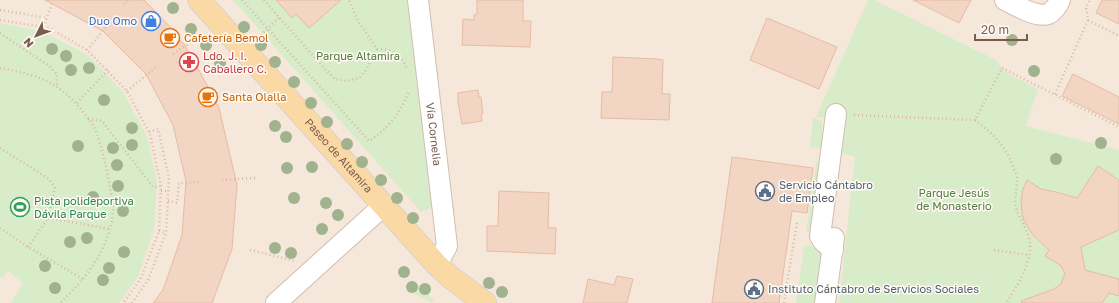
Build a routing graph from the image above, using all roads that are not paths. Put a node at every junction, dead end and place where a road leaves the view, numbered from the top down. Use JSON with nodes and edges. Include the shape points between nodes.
{"nodes":[{"id":1,"x":199,"y":0,"type":"edge"},
{"id":2,"x":418,"y":0,"type":"edge"},
{"id":3,"x":1005,"y":0,"type":"edge"},
{"id":4,"x":1060,"y":0,"type":"edge"},
{"id":5,"x":836,"y":114,"type":"road end"},
{"id":6,"x":843,"y":165,"type":"dead end"},
{"id":7,"x":384,"y":206,"type":"junction"},
{"id":8,"x":833,"y":250,"type":"junction"},
{"id":9,"x":437,"y":265,"type":"junction"},
{"id":10,"x":276,"y":303,"type":"edge"},
{"id":11,"x":485,"y":303,"type":"edge"},
{"id":12,"x":825,"y":303,"type":"edge"}],
"edges":[{"from":1,"to":7,"type":"main road","name":"Paseo de Altamira"},
{"from":2,"to":9,"type":"street","name":"Vía Cornelia","via":[[447,246]]},
{"from":3,"to":4,"type":"street","via":[[1036,14],[1048,14],[1057,7]]},
{"from":5,"to":8,"type":"street","via":[[820,236]]},
{"from":6,"to":8,"type":"street"},
{"from":7,"to":9,"type":"main road","name":"Paseo de Altamira"},
{"from":7,"to":10,"type":"street"},
{"from":8,"to":12,"type":"street"},
{"from":9,"to":11,"type":"main road","name":"Paseo de Altamira"}]}
